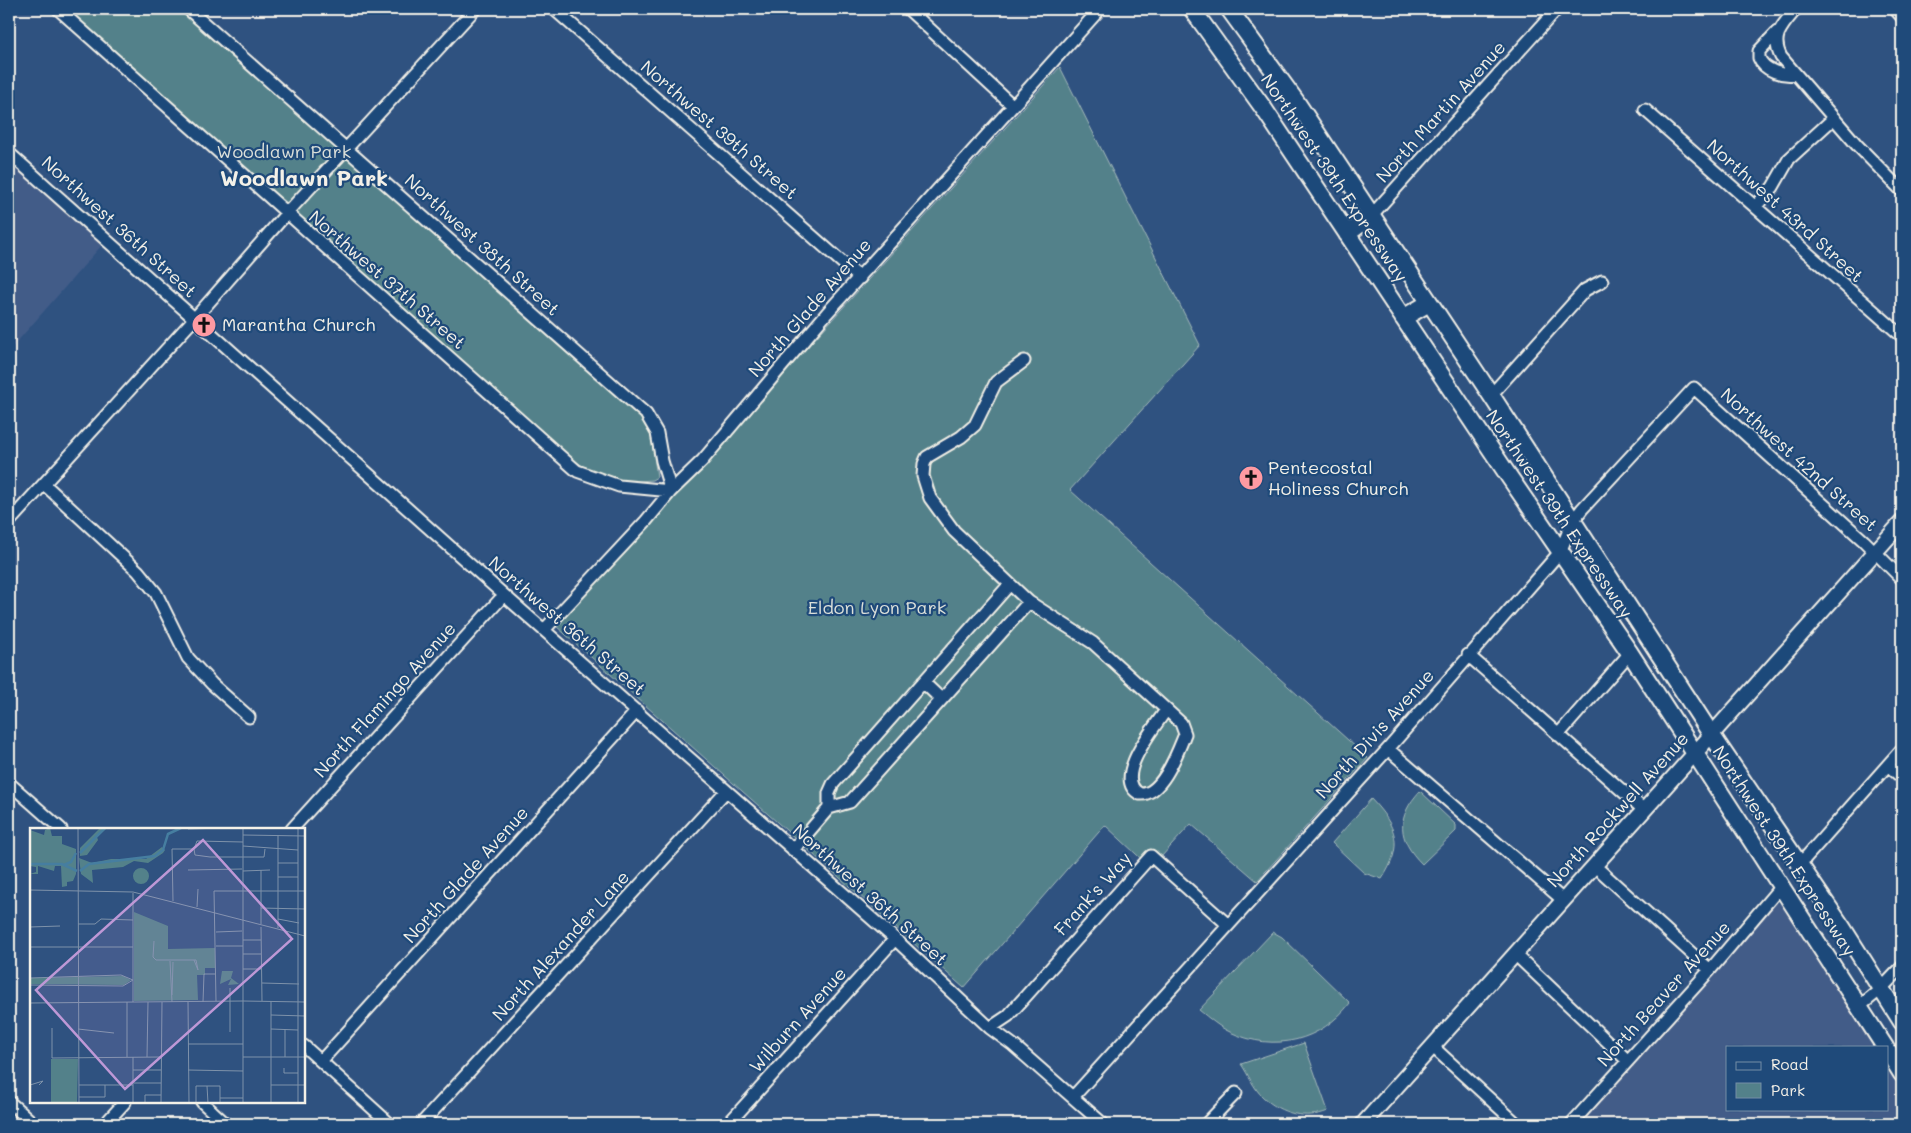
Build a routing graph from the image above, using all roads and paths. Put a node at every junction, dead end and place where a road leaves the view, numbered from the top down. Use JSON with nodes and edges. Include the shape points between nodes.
{"nodes":[{"id":1,"x":58,"y":9,"type":"edge"},
{"id":2,"x":188,"y":9,"type":"edge"},
{"id":3,"x":475,"y":9,"type":"edge"},
{"id":4,"x":554,"y":9,"type":"edge"},
{"id":5,"x":908,"y":9,"type":"edge"},
{"id":6,"x":1100,"y":9,"type":"edge"},
{"id":7,"x":1192,"y":9,"type":"edge"},
{"id":8,"x":1229,"y":9,"type":"edge"},
{"id":9,"x":1557,"y":9,"type":"edge"},
{"id":10,"x":1796,"y":9,"type":"edge"},
{"id":11,"x":1895,"y":9,"type":"edge"},
{"id":12,"x":1902,"y":17,"type":"edge"},
{"id":13,"x":1777,"y":32,"type":"junction"},
{"id":14,"x":1796,"y":74,"type":"junction"},
{"id":15,"x":1012,"y":105,"type":"junction"},
{"id":16,"x":1645,"y":110,"type":"dead end"},
{"id":17,"x":1834,"y":118,"type":"junction"},
{"id":18,"x":347,"y":148,"type":"junction"},
{"id":19,"x":9,"y":153,"type":"edge"},
{"id":20,"x":1902,"y":191,"type":"edge"},
{"id":21,"x":1755,"y":207,"type":"junction"},
{"id":22,"x":286,"y":214,"type":"junction"},
{"id":23,"x":1371,"y":216,"type":"junction"},
{"id":24,"x":1348,"y":234,"type":"junction"},
{"id":25,"x":860,"y":278,"type":"junction"},
{"id":26,"x":1602,"y":281,"type":"dead end"},
{"id":27,"x":1429,"y":303,"type":"junction"},
{"id":28,"x":195,"y":318,"type":"junction"},
{"id":29,"x":1403,"y":318,"type":"junction"},
{"id":30,"x":1902,"y":336,"type":"edge"},
{"id":31,"x":1024,"y":361,"type":"dead end"},
{"id":32,"x":1694,"y":388,"type":"joint"},
{"id":33,"x":1491,"y":395,"type":"junction"},
{"id":34,"x":44,"y":484,"type":"junction"},
{"id":35,"x":671,"y":491,"type":"junction"},
{"id":36,"x":1573,"y":520,"type":"junction"},
{"id":37,"x":9,"y":522,"type":"edge"},
{"id":38,"x":1902,"y":522,"type":"edge"},
{"id":39,"x":1560,"y":552,"type":"junction"},
{"id":40,"x":1875,"y":552,"type":"junction"},
{"id":41,"x":1902,"y":579,"type":"edge"},
{"id":42,"x":1010,"y":584,"type":"junction"},
{"id":43,"x":504,"y":595,"type":"junction"},
{"id":44,"x":1028,"y":602,"type":"junction"},
{"id":45,"x":545,"y":629,"type":"junction"},
{"id":46,"x":1630,"y":653,"type":"junction"},
{"id":47,"x":1468,"y":655,"type":"junction"},
{"id":48,"x":922,"y":682,"type":"junction"},
{"id":49,"x":942,"y":699,"type":"junction"},
{"id":50,"x":1166,"y":710,"type":"junction"},
{"id":51,"x":637,"y":711,"type":"junction"},
{"id":52,"x":249,"y":717,"type":"dead end"},
{"id":53,"x":1558,"y":734,"type":"junction"},
{"id":54,"x":1711,"y":734,"type":"junction"},
{"id":55,"x":1388,"y":749,"type":"junction"},
{"id":56,"x":1902,"y":749,"type":"edge"},
{"id":57,"x":1696,"y":751,"type":"junction"},
{"id":58,"x":1888,"y":765,"type":"junction"},
{"id":59,"x":1902,"y":778,"type":"edge"},
{"id":60,"x":9,"y":783,"type":"edge"},
{"id":61,"x":726,"y":791,"type":"junction"},
{"id":62,"x":829,"y":808,"type":"junction"},
{"id":63,"x":1644,"y":809,"type":"junction"},
{"id":64,"x":60,"y":828,"type":"edge"},
{"id":65,"x":293,"y":828,"type":"edge"},
{"id":66,"x":793,"y":850,"type":"junction"},
{"id":67,"x":1800,"y":864,"type":"junction"},
{"id":68,"x":1595,"y":866,"type":"junction"},
{"id":69,"x":1782,"y":885,"type":"junction"},
{"id":70,"x":1563,"y":900,"type":"junction"},
{"id":71,"x":1227,"y":924,"type":"junction"},
{"id":72,"x":895,"y":939,"type":"junction"},
{"id":73,"x":1515,"y":954,"type":"junction"},
{"id":74,"x":1902,"y":967,"type":"edge"},
{"id":75,"x":1710,"y":970,"type":"junction"},
{"id":76,"x":1881,"y":989,"type":"junction"},
{"id":77,"x":1860,"y":1006,"type":"junction"},
{"id":78,"x":1902,"y":1022,"type":"edge"},
{"id":79,"x":990,"y":1028,"type":"junction"},
{"id":80,"x":1884,"y":1046,"type":"edge"},
{"id":81,"x":305,"y":1047,"type":"edge"},
{"id":82,"x":1433,"y":1047,"type":"junction"},
{"id":83,"x":1888,"y":1052,"type":"edge"},
{"id":84,"x":1628,"y":1061,"type":"junction"},
{"id":85,"x":321,"y":1062,"type":"junction"},
{"id":86,"x":1902,"y":1074,"type":"edge"},
{"id":87,"x":1236,"y":1093,"type":"dead end"},
{"id":88,"x":1073,"y":1097,"type":"junction"},
{"id":89,"x":9,"y":1102,"type":"edge"},
{"id":90,"x":124,"y":1103,"type":"edge"},
{"id":91,"x":203,"y":1103,"type":"edge"},
{"id":92,"x":34,"y":1124,"type":"edge"},
{"id":93,"x":105,"y":1124,"type":"edge"},
{"id":94,"x":226,"y":1124,"type":"edge"},
{"id":95,"x":390,"y":1124,"type":"edge"},
{"id":96,"x":421,"y":1124,"type":"edge"},
{"id":97,"x":728,"y":1124,"type":"edge"},
{"id":98,"x":1103,"y":1124,"type":"edge"},
{"id":99,"x":1206,"y":1124,"type":"edge"},
{"id":100,"x":1362,"y":1124,"type":"edge"},
{"id":101,"x":1516,"y":1124,"type":"edge"},
{"id":102,"x":1570,"y":1124,"type":"edge"}],
"edges":[{"from":1,"to":22,"type":"street","name":"Northwest 37th Street"},
{"from":2,"to":18,"type":"street","name":"Northwest 38th Street"},
{"from":3,"to":18,"type":"street"},
{"from":4,"to":25,"type":"street","name":"Northwest 39th Street"},
{"from":5,"to":15,"type":"street"},
{"from":6,"to":15,"type":"street","name":"North Glade Avenue"},
{"from":7,"to":24,"type":"highway","name":"Northwest 39th Expressway","via":[[1233,63]]},
{"from":8,"to":23,"type":"highway","name":"Northwest 39th Expressway","via":[[1295,100]]},
{"from":9,"to":23,"type":"street","name":"North Martin Avenue"},
{"from":10,"to":13,"type":"street"},
{"from":11,"to":12,"type":"street"},
{"from":13,"to":14,"type":"street","via":[[1777,50]]},
{"from":13,"to":14,"type":"street","via":[[1759,51],[1761,64],[1786,76]]},
{"from":14,"to":17,"type":"street"},
{"from":15,"to":25,"type":"street","name":"North Glade Avenue"},
{"from":16,"to":21,"type":"street","name":"Northwest 43rd Street"},
{"from":17,"to":20,"type":"street"},
{"from":17,"to":21,"type":"street","via":[[1789,159],[1773,187]]},
{"from":18,"to":22,"type":"street"},
{"from":18,"to":35,"type":"street","name":"Northwest 38th Street","via":[[646,414],[657,433]]},
{"from":19,"to":28,"type":"street","name":"Northwest 36th Street"},
{"from":21,"to":30,"type":"street","name":"Northwest 43rd Street"},
{"from":22,"to":28,"type":"street"},
{"from":22,"to":35,"type":"street","name":"Northwest 37th Street","via":[[577,471],[619,486]]},
{"from":23,"to":24,"type":"highway"},
{"from":23,"to":27,"type":"highway","name":"Northwest 39th Expressway"},
{"from":24,"to":29,"type":"highway","name":"Northwest 39th Expressway"},
{"from":25,"to":35,"type":"street","name":"North Glade Avenue","via":[[702,461]]},
{"from":26,"to":33,"type":"street","via":[[1585,290]]},
{"from":27,"to":29,"type":"highway"},
{"from":27,"to":33,"type":"highway","name":"Northwest 39th Expressway"},
{"from":28,"to":34,"type":"street"},
{"from":28,"to":43,"type":"street","name":"Northwest 36th Street"},
{"from":29,"to":39,"type":"highway","name":"Northwest 39th Expressway"},
{"from":31,"to":42,"type":"street","via":[[996,382],[975,425],[962,437],[927,457],[923,476],[930,498],[954,531]]},
{"from":32,"to":36,"type":"street","name":"North Divis Avenue"},
{"from":32,"to":40,"type":"street","name":"Northwest 42nd Street"},
{"from":33,"to":36,"type":"highway","name":"Northwest 39th Expressway"},
{"from":34,"to":37,"type":"street"},
{"from":34,"to":52,"type":"street","via":[[138,570],[156,593],[188,658]]},
{"from":35,"to":45,"type":"street","name":"North Glade Avenue"},
{"from":36,"to":39,"type":"street","name":"North Divis Avenue"},
{"from":36,"to":54,"type":"highway","name":"Northwest 39th Expressway"},
{"from":38,"to":40,"type":"main road","name":"North Rockwell Avenue"},
{"from":39,"to":46,"type":"highway","name":"Northwest 39th Expressway"},
{"from":39,"to":47,"type":"street","name":"North Divis Avenue"},
{"from":40,"to":41,"type":"street","name":"Northwest 42nd Street"},
{"from":40,"to":54,"type":"main road","name":"North Rockwell Avenue"},
{"from":42,"to":44,"type":"street"},
{"from":42,"to":48,"type":"street"},
{"from":43,"to":45,"type":"street","name":"Northwest 36th Street"},
{"from":43,"to":65,"type":"street","name":"North Flamingo Avenue"},
{"from":44,"to":49,"type":"street"},
{"from":44,"to":50,"type":"street","via":[[1093,643]]},
{"from":45,"to":51,"type":"street","name":"Northwest 36th Street"},
{"from":46,"to":53,"type":"street"},
{"from":46,"to":57,"type":"highway","name":"Northwest 39th Expressway"},
{"from":47,"to":53,"type":"street"},
{"from":47,"to":55,"type":"street","name":"North Divis Avenue"},
{"from":48,"to":49,"type":"street"},
{"from":48,"to":62,"type":"street","via":[[833,784]]},
{"from":49,"to":62,"type":"street","via":[[850,802]]},
{"from":50,"to":50,"type":"street","via":[[1131,766],[1129,779],[1133,789],[1140,794],[1150,793],[1158,786],[1185,734],[1181,722]]},
{"from":51,"to":61,"type":"street","name":"Northwest 36th Street"},
{"from":51,"to":85,"type":"street","name":"North Glade Avenue"},
{"from":53,"to":63,"type":"street"},
{"from":54,"to":57,"type":"main road","name":"North Rockwell Avenue"},
{"from":54,"to":67,"type":"highway","name":"Northwest 39th Expressway"},
{"from":55,"to":70,"type":"street"},
{"from":55,"to":71,"type":"street","name":"North Divis Avenue"},
{"from":56,"to":58,"type":"street"},
{"from":57,"to":63,"type":"main road","name":"North Rockwell Avenue"},
{"from":57,"to":69,"type":"highway","name":"Northwest 39th Expressway"},
{"from":58,"to":59,"type":"street"},
{"from":58,"to":67,"type":"street"},
{"from":60,"to":64,"type":"street"},
{"from":61,"to":66,"type":"street","name":"Northwest 36th Street"},
{"from":61,"to":96,"type":"street","name":"North Alexander Lane"},
{"from":62,"to":66,"type":"street"},
{"from":63,"to":68,"type":"main road","name":"North Rockwell Avenue"},
{"from":66,"to":72,"type":"street","name":"Northwest 36th Street"},
{"from":67,"to":76,"type":"highway","name":"Northwest 39th Expressway"},
{"from":68,"to":70,"type":"main road","name":"North Rockwell Avenue"},
{"from":68,"to":75,"type":"street"},
{"from":69,"to":75,"type":"street","name":"North Beaver Avenue"},
{"from":69,"to":77,"type":"highway","name":"Northwest 39th Expressway"},
{"from":70,"to":73,"type":"main road","name":"North Rockwell Avenue"},
{"from":71,"to":79,"type":"street","name":"Frank's Way","via":[[1151,856],[1008,1016]]},
{"from":71,"to":88,"type":"street","name":"North Divis Avenue"},
{"from":72,"to":79,"type":"street","name":"Northwest 36th Street"},
{"from":72,"to":97,"type":"street","name":"Wilburn Avenue"},
{"from":73,"to":82,"type":"main road","name":"North Rockwell Avenue"},
{"from":73,"to":84,"type":"street"},
{"from":74,"to":76,"type":"street"},
{"from":75,"to":84,"type":"street","name":"North Beaver Avenue"},
{"from":76,"to":77,"type":"street"},
{"from":76,"to":78,"type":"highway","name":"Northwest 39th Expressway"},
{"from":77,"to":80,"type":"highway","name":"Northwest 39th Expressway"},
{"from":79,"to":88,"type":"street","name":"Northwest 36th Street"},
{"from":81,"to":85,"type":"street"},
{"from":82,"to":100,"type":"main road","name":"North Rockwell Avenue"},
{"from":82,"to":101,"type":"street"},
{"from":83,"to":86,"type":"highway"},
{"from":84,"to":102,"type":"street","name":"North Beaver Avenue"},
{"from":85,"to":95,"type":"street"},
{"from":87,"to":99,"type":"street"},
{"from":88,"to":98,"type":"street","name":"Northwest 36th Street"},
{"from":89,"to":92,"type":"street"},
{"from":90,"to":93,"type":"street"},
{"from":91,"to":94,"type":"street"}]}
